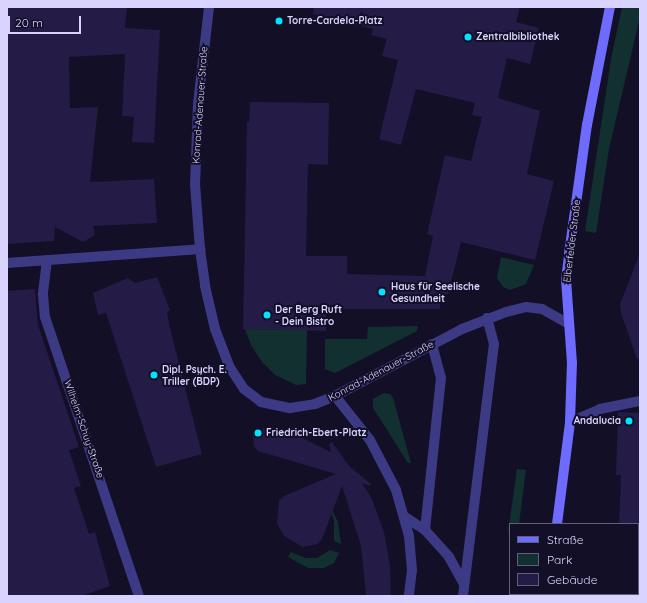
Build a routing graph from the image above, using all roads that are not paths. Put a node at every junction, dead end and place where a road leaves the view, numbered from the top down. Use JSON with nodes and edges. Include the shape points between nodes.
{"nodes":[{"id":1,"x":209,"y":7,"type":"edge"},
{"id":2,"x":610,"y":7,"type":"edge"},
{"id":3,"x":200,"y":249,"type":"junction"},
{"id":4,"x":47,"y":260,"type":"junction"},
{"id":5,"x":7,"y":263,"type":"edge"},
{"id":6,"x":487,"y":318,"type":"junction"},
{"id":7,"x":569,"y":324,"type":"junction"},
{"id":8,"x":432,"y":344,"type":"junction"},
{"id":9,"x":335,"y":396,"type":"junction"},
{"id":10,"x":640,"y":401,"type":"edge"},
{"id":11,"x":570,"y":422,"type":"junction"},
{"id":12,"x":405,"y":517,"type":"junction"},
{"id":13,"x":557,"y":523,"type":"edge"},
{"id":14,"x":424,"y":530,"type":"junction"},
{"id":15,"x":464,"y":584,"type":"junction"},
{"id":16,"x":139,"y":596,"type":"edge"},
{"id":17,"x":408,"y":596,"type":"edge"},
{"id":18,"x":463,"y":596,"type":"edge"}],
"edges":[{"from":1,"to":3,"type":"street","name":"Konrad-Adenauer-Straße","via":[[198,104],[195,184]]},
{"from":2,"to":7,"type":"main road","name":"Elberfelder Straße","via":[[587,125],[569,254],[566,280]]},
{"from":3,"to":4,"type":"street"},
{"from":3,"to":9,"type":"street","name":"Konrad-Adenauer-Straße","via":[[215,329],[229,366],[244,389],[262,402],[290,408],[315,404]]},
{"from":4,"to":5,"type":"street"},
{"from":4,"to":16,"type":"street","name":"Wilhelm-Schuy-Straße","via":[[43,295],[45,317]]},
{"from":6,"to":7,"type":"street","name":"Konrad-Adenauer-Straße","via":[[526,307],[542,309]]},
{"from":6,"to":8,"type":"street","name":"Konrad-Adenauer-Straße"},
{"from":6,"to":15,"type":"street","via":[[494,344]]},
{"from":7,"to":11,"type":"main road","name":"Elberfelder Straße","via":[[572,363]]},
{"from":8,"to":9,"type":"street","name":"Konrad-Adenauer-Straße"},
{"from":8,"to":14,"type":"street","via":[[441,378]]},
{"from":9,"to":12,"type":"street","via":[[370,440],[396,490]]},
{"from":10,"to":11,"type":"street","via":[[600,409]]},
{"from":11,"to":13,"type":"main road","name":"Elberfelder Straße"},
{"from":12,"to":14,"type":"street"},
{"from":12,"to":17,"type":"street","via":[[412,570]]},
{"from":14,"to":15,"type":"street","via":[[449,556]]},
{"from":15,"to":18,"type":"street"}]}
